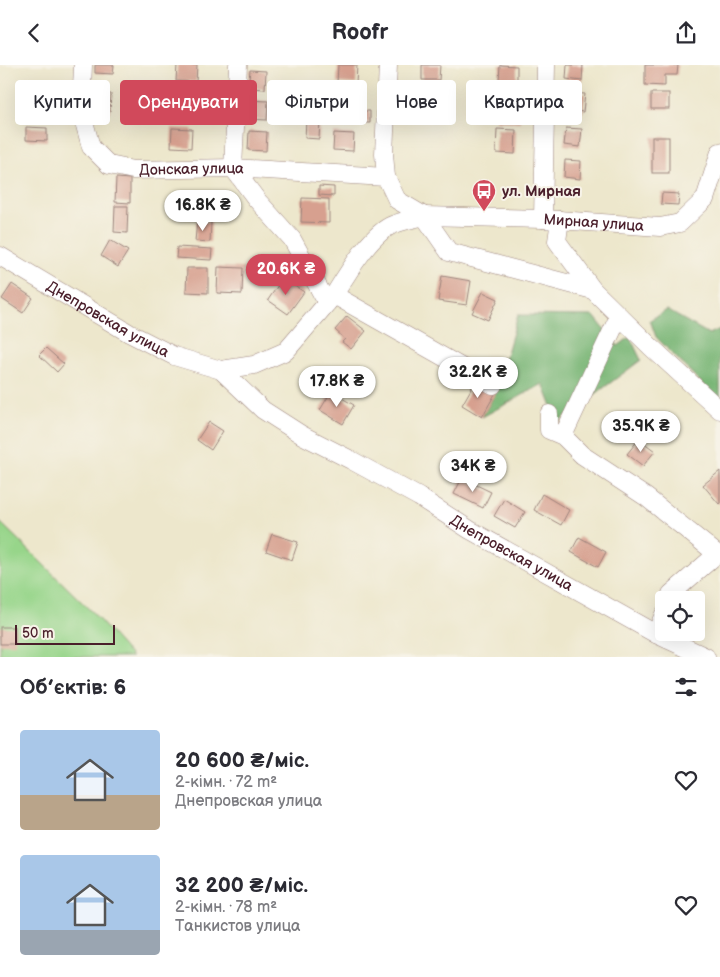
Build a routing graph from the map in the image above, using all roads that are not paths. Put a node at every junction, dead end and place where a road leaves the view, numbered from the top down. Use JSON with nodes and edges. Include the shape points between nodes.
{"nodes":[{"id":1,"x":83,"y":65,"type":"edge"},
{"id":2,"x":238,"y":65,"type":"edge"},
{"id":3,"x":388,"y":65,"type":"edge"},
{"id":4,"x":546,"y":65,"type":"edge"},
{"id":5,"x":720,"y":152,"type":"edge"},
{"id":6,"x":233,"y":168,"type":"junction"},
{"id":7,"x":386,"y":177,"type":"junction"},
{"id":8,"x":424,"y":216,"type":"junction"},
{"id":9,"x":552,"y":220,"type":"junction"},
{"id":10,"x":0,"y":256,"type":"edge"},
{"id":11,"x":593,"y":290,"type":"junction"},
{"id":12,"x":330,"y":299,"type":"junction"},
{"id":13,"x":619,"y":317,"type":"junction"},
{"id":14,"x":221,"y":370,"type":"junction"},
{"id":15,"x":493,"y":385,"type":"dead end"},
{"id":16,"x":720,"y":410,"type":"edge"},
{"id":17,"x":550,"y":414,"type":"dead end"},
{"id":18,"x":563,"y":436,"type":"junction"},
{"id":19,"x":674,"y":591,"type":"edge"},
{"id":20,"x":655,"y":633,"type":"edge"},
{"id":21,"x":671,"y":641,"type":"edge"},
{"id":22,"x":706,"y":657,"type":"edge"}],
"edges":[{"from":1,"to":6,"type":"street","name":"Донская улица","via":[[81,111],[91,147],[109,165],[133,170]]},
{"from":2,"to":6,"type":"street"},
{"from":3,"to":7,"type":"street"},
{"from":4,"to":9,"type":"street"},
{"from":5,"to":9,"type":"street","name":"Мирная улица","via":[[705,199],[680,223],[660,227]]},
{"from":6,"to":7,"type":"street","name":"Донская улица"},
{"from":6,"to":12,"type":"street","via":[[292,239]]},
{"from":7,"to":8,"type":"street","via":[[397,200]]},
{"from":8,"to":9,"type":"street","name":"Мирная улица"},
{"from":8,"to":11,"type":"street","via":[[449,252]]},
{"from":8,"to":12,"type":"street","name":"Днепровская улица","via":[[392,225],[379,233]]},
{"from":9,"to":11,"type":"street","via":[[557,241]]},
{"from":10,"to":14,"type":"street","name":"Днепровская улица","via":[[129,333],[174,356]]},
{"from":11,"to":13,"type":"street"},
{"from":12,"to":14,"type":"street","name":"Днепровская улица","via":[[286,351],[254,365]]},
{"from":12,"to":15,"type":"street"},
{"from":13,"to":16,"type":"street"},
{"from":13,"to":18,"type":"street"},
{"from":14,"to":20,"type":"street","name":"Днепровская улица","via":[[263,409],[302,435],[411,493],[470,530]]},
{"from":17,"to":18,"type":"street","via":[[549,429]]},
{"from":18,"to":19,"type":"street","via":[[582,455],[646,497],[717,554]]},
{"from":21,"to":22,"type":"street","name":"Днепровская улица"}]}
